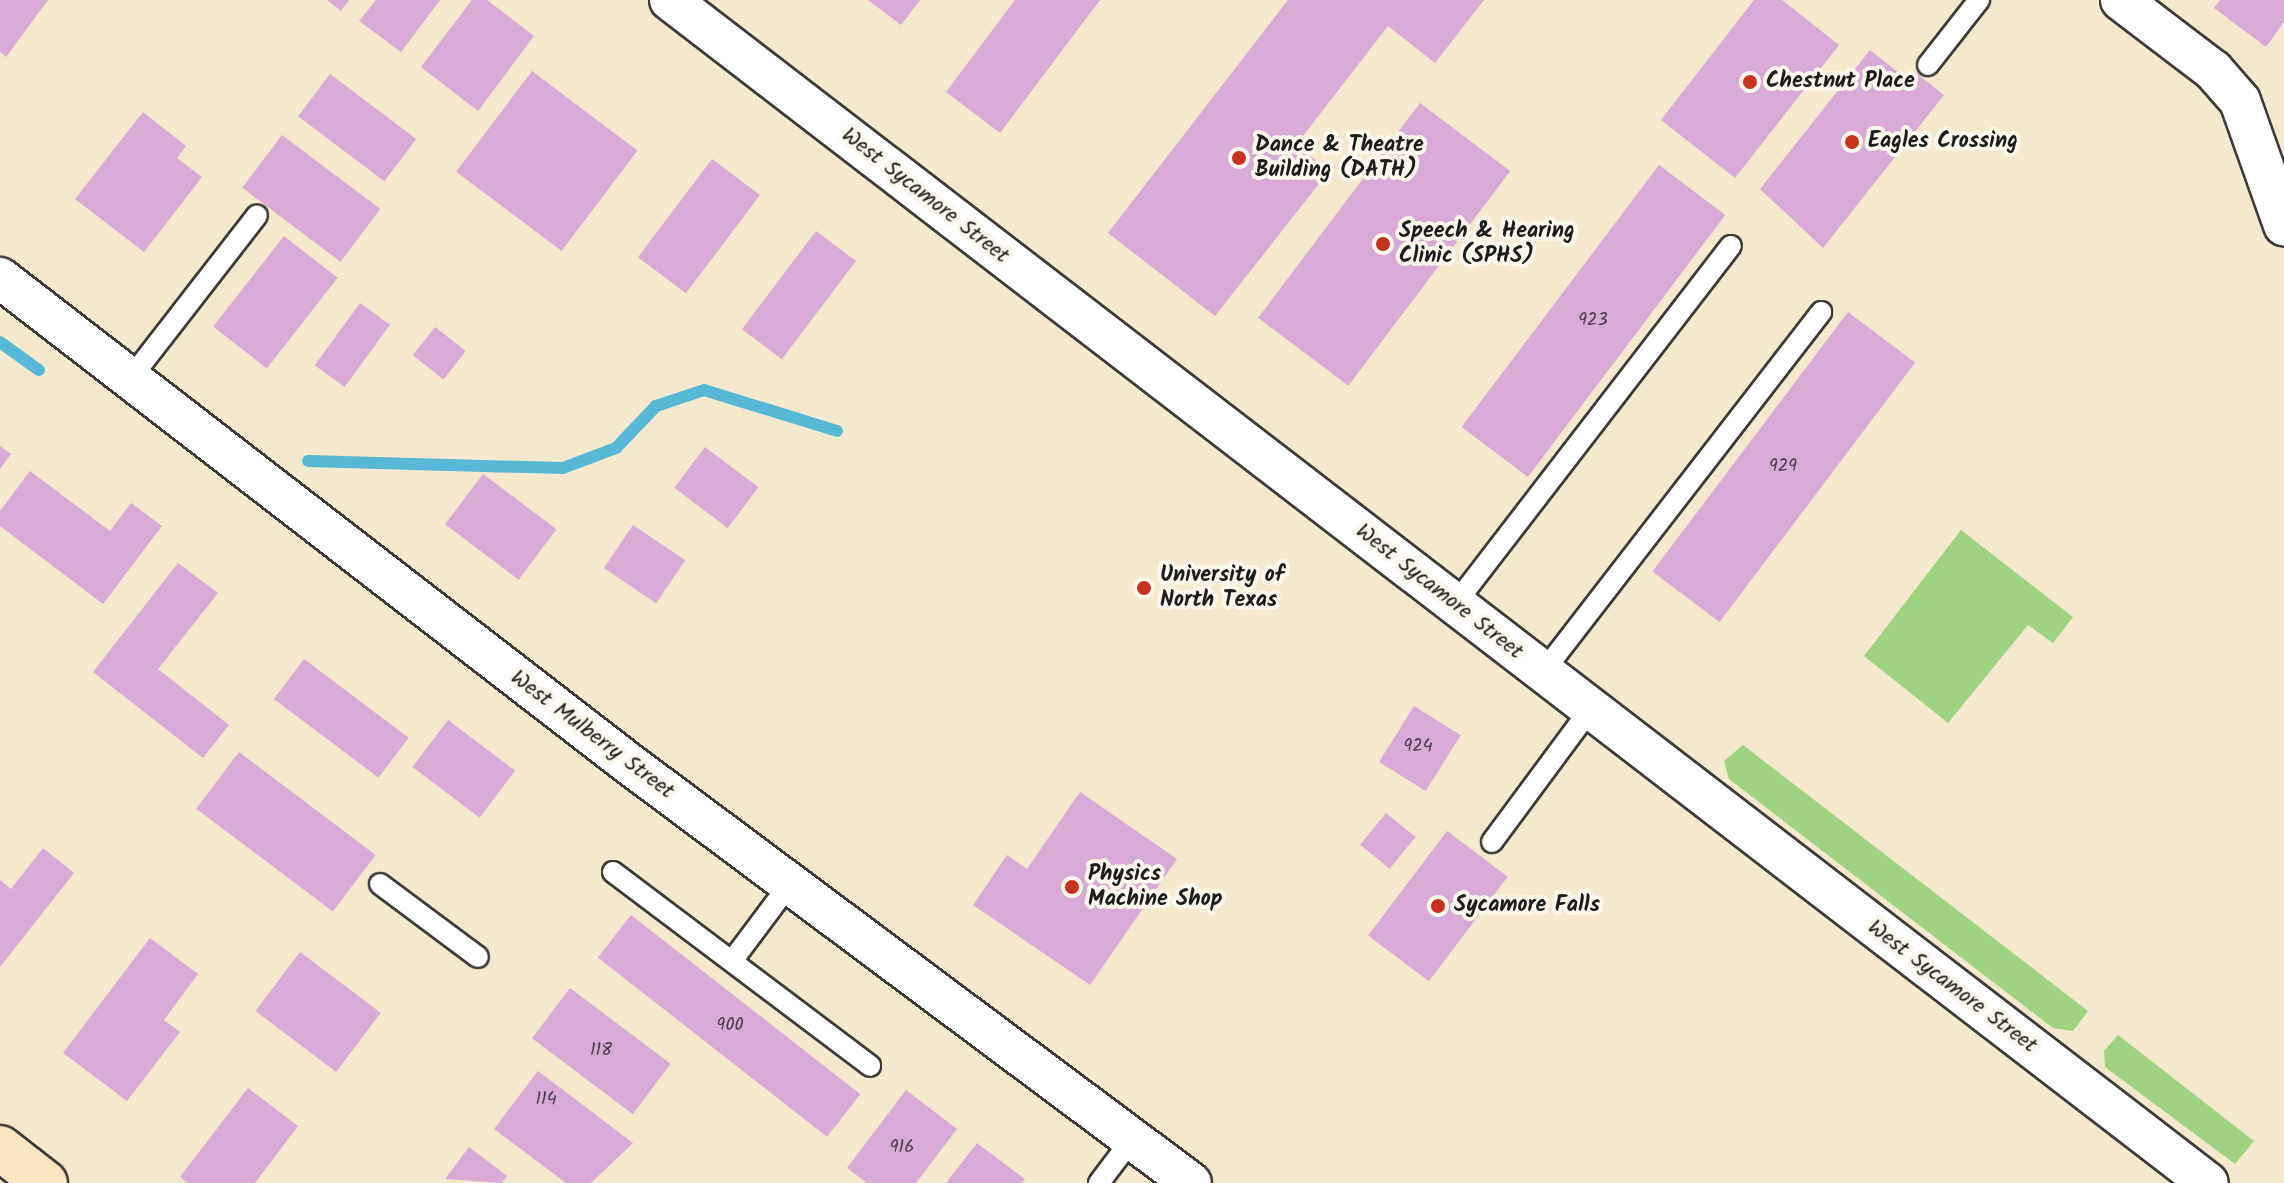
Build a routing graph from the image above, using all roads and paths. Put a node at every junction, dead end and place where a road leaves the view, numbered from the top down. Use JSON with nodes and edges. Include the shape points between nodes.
{"nodes":[{"id":1,"x":670,"y":0,"type":"edge"},
{"id":2,"x":1979,"y":0,"type":"edge"},
{"id":3,"x":2121,"y":0,"type":"edge"},
{"id":4,"x":1928,"y":65,"type":"dead end"},
{"id":5,"x":257,"y":215,"type":"dead end"},
{"id":6,"x":2284,"y":225,"type":"edge"},
{"id":7,"x":1731,"y":246,"type":"dead end"},
{"id":8,"x":0,"y":278,"type":"edge"},
{"id":9,"x":1821,"y":312,"type":"dead end"},
{"id":10,"x":130,"y":379,"type":"junction"},
{"id":11,"x":1455,"y":604,"type":"junction"},
{"id":12,"x":1543,"y":672,"type":"junction"},
{"id":13,"x":1591,"y":708,"type":"junction"},
{"id":14,"x":1492,"y":842,"type":"dead end"},
{"id":15,"x":613,"y":872,"type":"dead end"},
{"id":16,"x":791,"y":882,"type":"junction"},
{"id":17,"x":380,"y":884,"type":"dead end"},
{"id":18,"x":478,"y":957,"type":"dead end"},
{"id":19,"x":732,"y":961,"type":"junction"},
{"id":20,"x":870,"y":1066,"type":"dead end"},
{"id":21,"x":1132,"y":1139,"type":"junction"},
{"id":22,"x":0,"y":1148,"type":"edge"},
{"id":23,"x":45,"y":1183,"type":"edge"},
{"id":24,"x":1099,"y":1183,"type":"edge"},
{"id":25,"x":1191,"y":1183,"type":"edge"},
{"id":26,"x":2208,"y":1183,"type":"edge"}],
"edges":[{"from":1,"to":11,"type":"street","name":"West Sycamore Street"},
{"from":2,"to":4,"type":"lane"},
{"from":3,"to":6,"type":"street","via":[[2213,70],[2240,101]]},
{"from":5,"to":10,"type":"lane"},
{"from":7,"to":11,"type":"lane"},
{"from":8,"to":10,"type":"street","name":"West Mulberry Street"},
{"from":9,"to":12,"type":"lane"},
{"from":10,"to":16,"type":"street","name":"West Mulberry Street"},
{"from":11,"to":12,"type":"street","name":"West Sycamore Street"},
{"from":12,"to":13,"type":"street","name":"West Sycamore Street"},
{"from":13,"to":14,"type":"lane"},
{"from":13,"to":26,"type":"street","name":"West Sycamore Street"},
{"from":15,"to":19,"type":"lane"},
{"from":16,"to":19,"type":"lane"},
{"from":16,"to":21,"type":"street","name":"West Mulberry Street"},
{"from":17,"to":18,"type":"lane"},
{"from":19,"to":20,"type":"lane"},
{"from":21,"to":24,"type":"lane"},
{"from":21,"to":25,"type":"street","name":"West Mulberry Street"},
{"from":22,"to":23,"type":"main road"}]}
